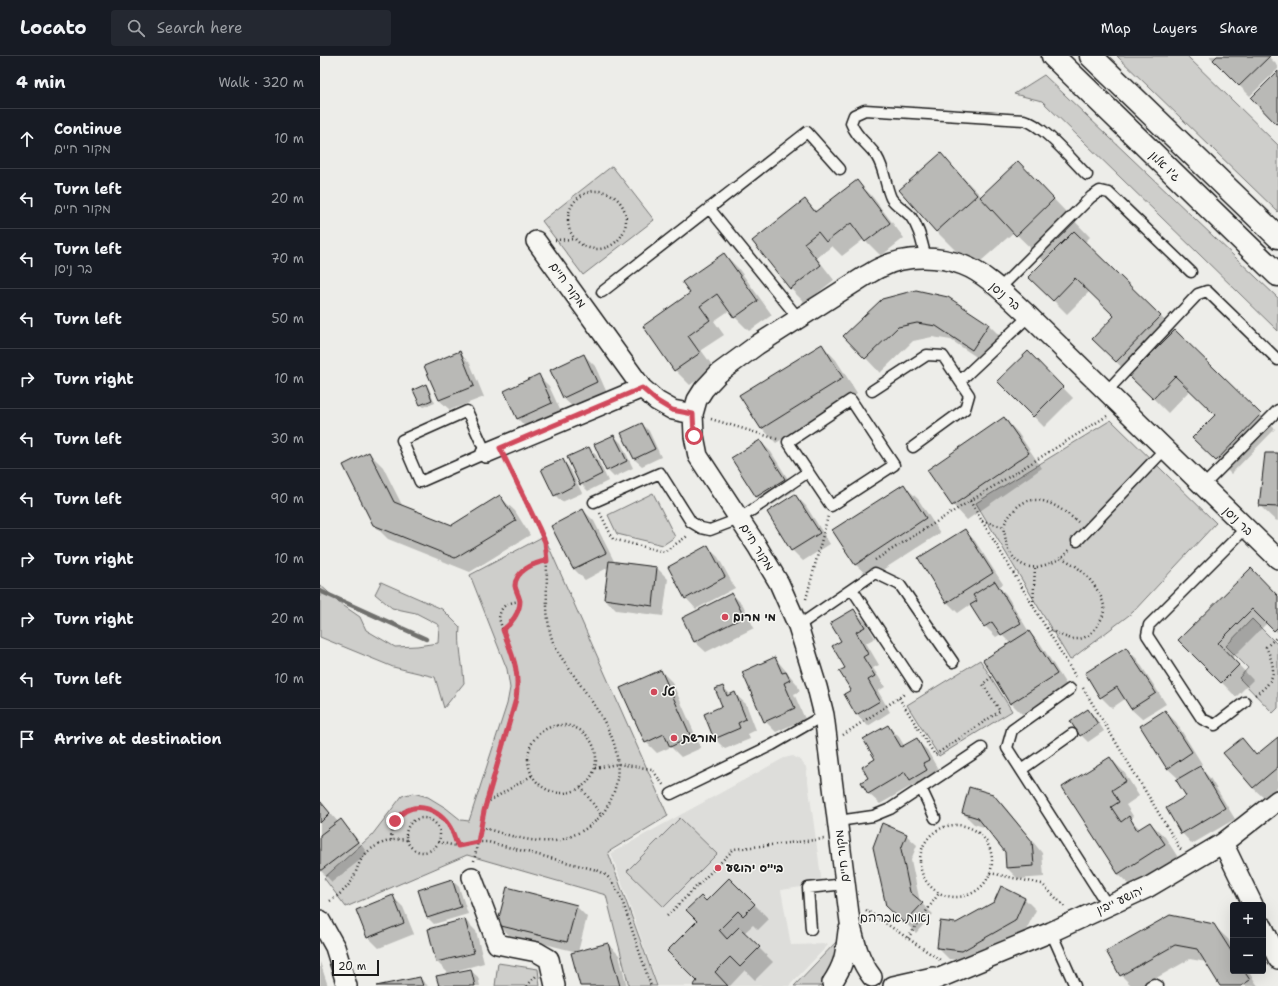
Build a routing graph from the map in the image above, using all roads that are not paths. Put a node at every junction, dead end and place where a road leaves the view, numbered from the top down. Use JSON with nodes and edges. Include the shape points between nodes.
{"nodes":[{"id":1,"x":1053,"y":56,"type":"edge"},
{"id":2,"x":1091,"y":56,"type":"edge"},
{"id":3,"x":840,"y":169,"type":"dead end"},
{"id":4,"x":1087,"y":175,"type":"dead end"},
{"id":5,"x":709,"y":208,"type":"junction"},
{"id":6,"x":1278,"y":237,"type":"edge"},
{"id":7,"x":536,"y":241,"type":"dead end"},
{"id":8,"x":926,"y":258,"type":"junction"},
{"id":9,"x":1191,"y":272,"type":"dead end"},
{"id":10,"x":1278,"y":275,"type":"edge"},
{"id":11,"x":999,"y":289,"type":"junction"},
{"id":12,"x":602,"y":292,"type":"dead end"},
{"id":13,"x":1028,"y":316,"type":"junction"},
{"id":14,"x":799,"y":319,"type":"junction"},
{"id":15,"x":1278,"y":360,"type":"edge"},
{"id":16,"x":960,"y":381,"type":"junction"},
{"id":17,"x":642,"y":388,"type":"junction"},
{"id":18,"x":872,"y":391,"type":"dead end"},
{"id":19,"x":1106,"y":392,"type":"junction"},
{"id":20,"x":1278,"y":410,"type":"edge"},
{"id":21,"x":693,"y":414,"type":"junction"},
{"id":22,"x":913,"y":447,"type":"dead end"},
{"id":23,"x":1165,"y":449,"type":"junction"},
{"id":24,"x":493,"y":451,"type":"junction"},
{"id":25,"x":808,"y":472,"type":"junction"},
{"id":26,"x":1203,"y":486,"type":"junction"},
{"id":27,"x":594,"y":502,"type":"road end"},
{"id":28,"x":739,"y":519,"type":"junction"},
{"id":29,"x":1246,"y":528,"type":"junction"},
{"id":30,"x":1077,"y":541,"type":"road end"},
{"id":31,"x":1278,"y":559,"type":"edge"},
{"id":32,"x":852,"y":589,"type":"junction"},
{"id":33,"x":798,"y":626,"type":"junction"},
{"id":34,"x":953,"y":662,"type":"dead end"},
{"id":35,"x":916,"y":686,"type":"road end"},
{"id":36,"x":1070,"y":689,"type":"dead end"},
{"id":37,"x":1245,"y":702,"type":"road end"},
{"id":38,"x":824,"y":716,"type":"junction"},
{"id":39,"x":1072,"y":734,"type":"dead end"},
{"id":40,"x":982,"y":748,"type":"dead end"},
{"id":41,"x":1021,"y":770,"type":"junction"},
{"id":42,"x":921,"y":788,"type":"junction"},
{"id":43,"x":670,"y":794,"type":"road end"},
{"id":44,"x":1278,"y":800,"type":"edge"},
{"id":45,"x":935,"y":818,"type":"dead end"},
{"id":46,"x":839,"y":829,"type":"junction"},
{"id":47,"x":1224,"y":843,"type":"junction"},
{"id":48,"x":472,"y":877,"type":"road end"},
{"id":49,"x":846,"y":891,"type":"junction"},
{"id":50,"x":1251,"y":902,"type":"edge"},
{"id":51,"x":1108,"y":906,"type":"junction"},
{"id":52,"x":320,"y":920,"type":"edge"},
{"id":53,"x":850,"y":922,"type":"junction"},
{"id":54,"x":811,"y":929,"type":"dead end"},
{"id":55,"x":1051,"y":932,"type":"junction"},
{"id":56,"x":1266,"y":933,"type":"edge"},
{"id":57,"x":1278,"y":959,"type":"edge"},
{"id":58,"x":952,"y":972,"type":"junction"},
{"id":59,"x":831,"y":984,"type":"edge"},
{"id":60,"x":883,"y":984,"type":"edge"},
{"id":61,"x":348,"y":986,"type":"edge"},
{"id":62,"x":555,"y":986,"type":"edge"},
{"id":63,"x":920,"y":986,"type":"edge"},
{"id":64,"x":1075,"y":986,"type":"edge"},
{"id":65,"x":1150,"y":986,"type":"edge"},
{"id":66,"x":1158,"y":986,"type":"edge"}],
"edges":[{"from":1,"to":10,"type":"main road","name":"ג'ו אלון"},
{"from":2,"to":6,"type":"main road"},
{"from":3,"to":5,"type":"lane","via":[[807,132]]},
{"from":4,"to":8,"type":"lane","via":[[1031,122],[865,110],[854,115],[851,124],[855,133],[876,156],[892,200],[911,217]]},
{"from":5,"to":12,"type":"lane"},
{"from":5,"to":14,"type":"lane"},
{"from":7,"to":17,"type":"street","name":"מקור חיים"},
{"from":8,"to":11,"type":"street","name":"בר ניסן","via":[[943,259],[964,265]]},
{"from":8,"to":14,"type":"street","name":"בר ניסן","via":[[902,260],[883,266]]},
{"from":9,"to":11,"type":"lane","via":[[1109,193],[1100,191]]},
{"from":11,"to":13,"type":"street","name":"בר ניסן"},
{"from":13,"to":16,"type":"lane"},
{"from":13,"to":19,"type":"street","name":"בר ניסן"},
{"from":14,"to":21,"type":"street","name":"בר ניסן","via":[[719,373],[697,400]]},
{"from":15,"to":19,"type":"lane","via":[[1207,291],[1198,294]]},
{"from":16,"to":18,"type":"lane","via":[[943,356],[927,355]]},
{"from":16,"to":22,"type":"lane","via":[[969,395],[965,409]]},
{"from":17,"to":21,"type":"street","name":"מקור חיים","via":[[672,410]]},
{"from":17,"to":24,"type":"street"},
{"from":19,"to":23,"type":"street","name":"בר ניסן"},
{"from":20,"to":26,"type":"lane"},
{"from":21,"to":28,"type":"street","name":"מקור חיים","via":[[698,456]]},
{"from":23,"to":26,"type":"street","name":"בר ניסן"},
{"from":23,"to":30,"type":"lane"},
{"from":24,"to":24,"type":"lane","via":[[467,411],[402,440],[420,482]]},
{"from":25,"to":25,"type":"lane","via":[[788,442],[851,400],[894,465],[830,506]]},
{"from":25,"to":28,"type":"lane"},
{"from":26,"to":29,"type":"street","name":"בר ניסן"},
{"from":27,"to":28,"type":"lane","via":[[660,473],[691,522],[701,528],[710,530]]},
{"from":28,"to":33,"type":"street","name":"מקור חיים","via":[[779,583]]},
{"from":29,"to":31,"type":"street","name":"בר ניסן"},
{"from":29,"to":37,"type":"lane","via":[[1149,625],[1147,635],[1202,719],[1215,725]]},
{"from":32,"to":33,"type":"lane"},
{"from":32,"to":34,"type":"lane","via":[[876,573],[900,585]]},
{"from":32,"to":35,"type":"lane"},
{"from":33,"to":38,"type":"street","name":"מקור חיים"},
{"from":36,"to":41,"type":"lane","via":[[1012,730],[1007,748]]},
{"from":38,"to":43,"type":"lane","via":[[772,745]]},
{"from":38,"to":46,"type":"street","name":"מקור חיים"},
{"from":39,"to":41,"type":"lane"},
{"from":40,"to":42,"type":"lane"},
{"from":41,"to":51,"type":"lane"},
{"from":42,"to":45,"type":"lane"},
{"from":42,"to":46,"type":"lane","via":[[890,809]]},
{"from":44,"to":47,"type":"street","name":"יהושע ייבין"},
{"from":46,"to":49,"type":"street","name":"מקור חיים"},
{"from":47,"to":50,"type":"street"},
{"from":47,"to":51,"type":"street","name":"יהושע ייבין","via":[[1147,888]]},
{"from":48,"to":62,"type":"street","via":[[497,944],[537,952],[549,959]]},
{"from":49,"to":53,"type":"street","name":"מקור חיים"},
{"from":49,"to":54,"type":"lane","via":[[808,888]]},
{"from":51,"to":55,"type":"street","name":"יהושע ייבין"},
{"from":52,"to":61,"type":"street","via":[[335,947]]},
{"from":53,"to":59,"type":"street","name":"מקור חיים","via":[[845,959]]},
{"from":53,"to":60,"type":"street","name":"מקור חיים","via":[[864,966]]},
{"from":55,"to":58,"type":"street","name":"יהושע ייבין"},
{"from":55,"to":64,"type":"lane"},
{"from":56,"to":57,"type":"street"},
{"from":58,"to":60,"type":"street","name":"יהושע ייבין"},
{"from":58,"to":63,"type":"street","name":"יהושע ייבין"},
{"from":59,"to":60,"type":"street","via":[[839,976],[854,971],[864,973]]},
{"from":65,"to":66,"type":"lane"}]}
